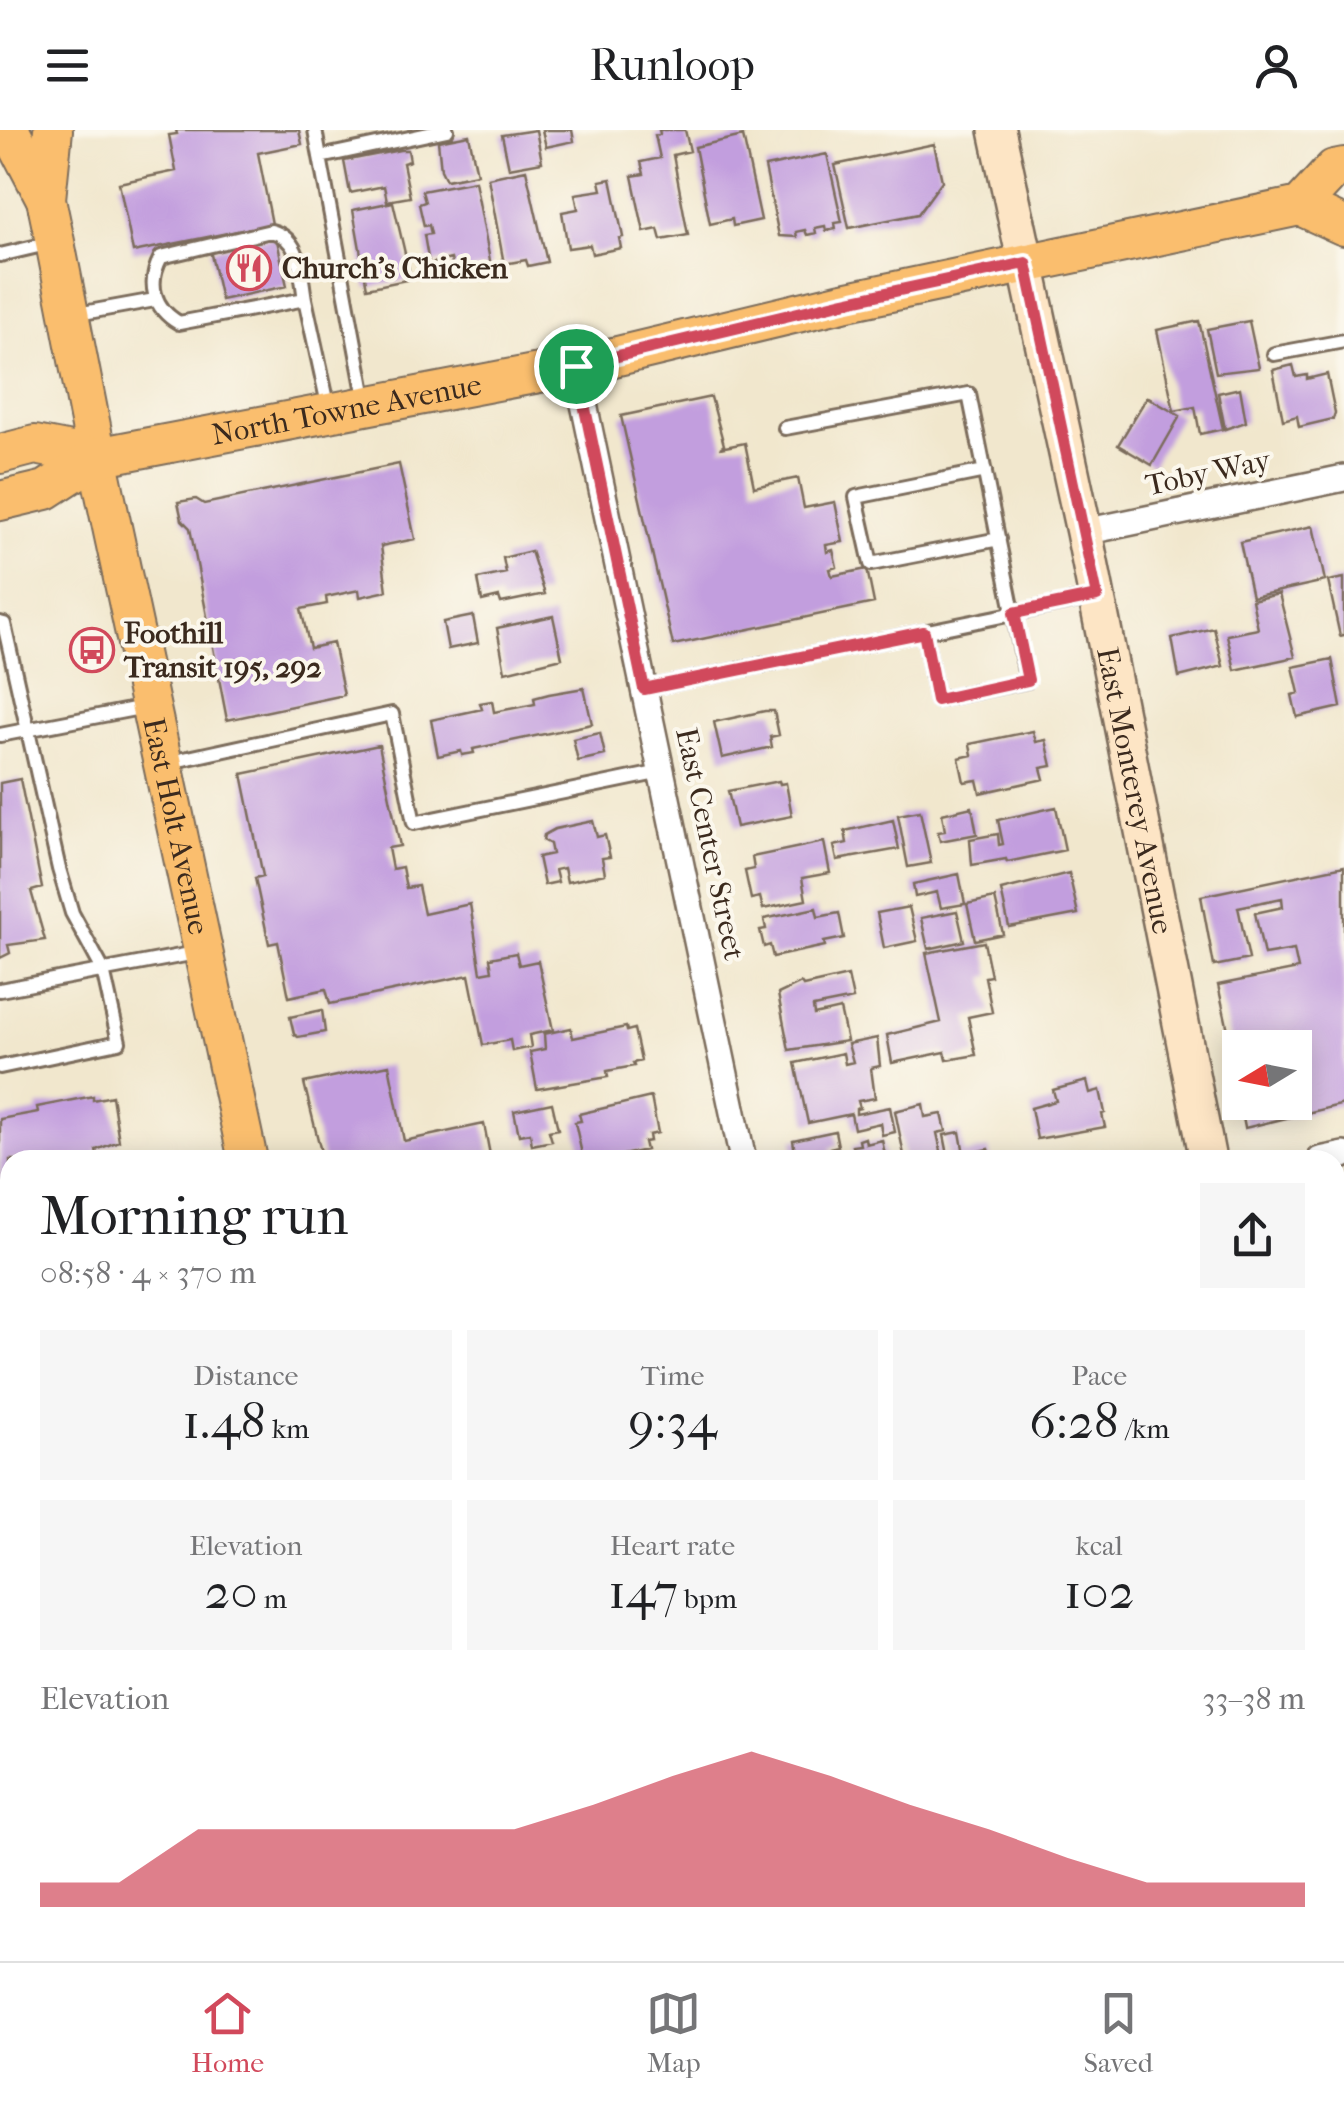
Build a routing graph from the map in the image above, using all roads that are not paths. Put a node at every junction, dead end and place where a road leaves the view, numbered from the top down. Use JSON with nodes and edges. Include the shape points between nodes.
{"nodes":[{"id":1,"x":10,"y":130,"type":"edge"},
{"id":2,"x":52,"y":130,"type":"edge"},
{"id":3,"x":315,"y":130,"type":"edge"},
{"id":4,"x":447,"y":130,"type":"edge"},
{"id":5,"x":997,"y":130,"type":"edge"},
{"id":6,"x":320,"y":157,"type":"junction"},
{"id":7,"x":1344,"y":167,"type":"edge"},
{"id":8,"x":46,"y":199,"type":"junction"},
{"id":9,"x":1300,"y":206,"type":"junction"},
{"id":10,"x":1344,"y":226,"type":"edge"},
{"id":11,"x":55,"y":242,"type":"junction"},
{"id":12,"x":0,"y":255,"type":"edge"},
{"id":13,"x":1026,"y":263,"type":"junction"},
{"id":14,"x":305,"y":299,"type":"junction"},
{"id":15,"x":156,"y":300,"type":"junction"},
{"id":16,"x":69,"y":316,"type":"junction"},
{"id":17,"x":1344,"y":341,"type":"edge"},
{"id":18,"x":1274,"y":354,"type":"dead end"},
{"id":19,"x":576,"y":366,"type":"junction"},
{"id":20,"x":367,"y":404,"type":"junction"},
{"id":21,"x":330,"y":411,"type":"junction"},
{"id":22,"x":785,"y":428,"type":"dead end"},
{"id":23,"x":0,"y":454,"type":"edge"},
{"id":24,"x":97,"y":457,"type":"junction"},
{"id":25,"x":985,"y":471,"type":"junction"},
{"id":26,"x":1344,"y":478,"type":"edge"},
{"id":27,"x":0,"y":501,"type":"edge"},
{"id":28,"x":1084,"y":532,"type":"junction"},
{"id":29,"x":999,"y":539,"type":"junction"},
{"id":30,"x":1097,"y":596,"type":"junction"},
{"id":31,"x":1014,"y":613,"type":"junction"},
{"id":32,"x":0,"y":623,"type":"edge"},
{"id":33,"x":924,"y":632,"type":"junction"},
{"id":34,"x":644,"y":689,"type":"junction"},
{"id":35,"x":151,"y":706,"type":"junction"},
{"id":36,"x":28,"y":730,"type":"junction"},
{"id":37,"x":0,"y":735,"type":"edge"},
{"id":38,"x":163,"y":764,"type":"junction"},
{"id":39,"x":661,"y":772,"type":"junction"},
{"id":40,"x":203,"y":951,"type":"junction"},
{"id":41,"x":102,"y":970,"type":"junction"},
{"id":42,"x":0,"y":990,"type":"edge"},
{"id":43,"x":0,"y":1067,"type":"edge"},
{"id":44,"x":246,"y":1150,"type":"edge"},
{"id":45,"x":741,"y":1150,"type":"edge"},
{"id":46,"x":1206,"y":1150,"type":"edge"}],
"edges":[{"from":1,"to":8,"type":"main road","name":"East Holt Avenue"},
{"from":2,"to":8,"type":"main road","name":"East Holt Avenue"},
{"from":3,"to":6,"type":"lane"},
{"from":4,"to":6,"type":"lane"},
{"from":5,"to":13,"type":"street","name":"East Monterey Avenue"},
{"from":6,"to":20,"type":"lane"},
{"from":7,"to":9,"type":"main road","via":[[1334,169]]},
{"from":8,"to":11,"type":"main road","name":"East Holt Avenue"},
{"from":9,"to":10,"type":"main road"},
{"from":9,"to":13,"type":"main road","name":"North Towne Avenue"},
{"from":11,"to":12,"type":"lane"},
{"from":11,"to":16,"type":"main road","name":"East Holt Avenue"},
{"from":13,"to":19,"type":"main road","name":"North Towne Avenue"},
{"from":13,"to":28,"type":"street","name":"East Monterey Avenue"},
{"from":14,"to":15,"type":"lane","via":[[179,323]]},
{"from":14,"to":15,"type":"lane","via":[[294,244],[272,232],[162,257],[154,272]]},
{"from":14,"to":21,"type":"lane"},
{"from":15,"to":16,"type":"lane"},
{"from":16,"to":24,"type":"main road","name":"East Holt Avenue"},
{"from":17,"to":18,"type":"lane"},
{"from":19,"to":20,"type":"main road","name":"North Towne Avenue"},
{"from":19,"to":34,"type":"street","name":"East Center Street"},
{"from":20,"to":21,"type":"main road","name":"North Towne Avenue"},
{"from":21,"to":24,"type":"main road","name":"North Towne Avenue"},
{"from":22,"to":25,"type":"lane","via":[[969,394]]},
{"from":23,"to":24,"type":"main road","name":"North Towne Avenue","via":[[35,446]]},
{"from":24,"to":27,"type":"main road","name":"North Towne Avenue","via":[[46,490]]},
{"from":24,"to":35,"type":"main road","name":"East Holt Avenue"},
{"from":25,"to":29,"type":"lane"},
{"from":25,"to":29,"type":"lane","via":[[856,497],[872,564]]},
{"from":26,"to":28,"type":"street","name":"Toby Way"},
{"from":28,"to":30,"type":"street","name":"East Monterey Avenue"},
{"from":29,"to":31,"type":"lane"},
{"from":30,"to":31,"type":"lane"},
{"from":30,"to":46,"type":"street","name":"East Monterey Avenue"},
{"from":31,"to":33,"type":"lane"},
{"from":31,"to":33,"type":"lane","via":[[1028,680],[937,700]]},
{"from":32,"to":36,"type":"lane"},
{"from":33,"to":34,"type":"lane"},
{"from":34,"to":39,"type":"street","name":"East Center Street"},
{"from":35,"to":36,"type":"lane"},
{"from":35,"to":38,"type":"main road","name":"East Holt Avenue"},
{"from":36,"to":37,"type":"lane"},
{"from":36,"to":41,"type":"lane","via":[[58,869]]},
{"from":38,"to":39,"type":"lane","via":[[392,714],[414,823]]},
{"from":38,"to":40,"type":"main road","name":"East Holt Avenue"},
{"from":39,"to":45,"type":"street","name":"East Center Street"},
{"from":40,"to":41,"type":"lane"},
{"from":40,"to":44,"type":"main road","name":"East Holt Avenue"},
{"from":41,"to":42,"type":"lane"},
{"from":41,"to":43,"type":"lane","via":[[119,1042]]}]}
